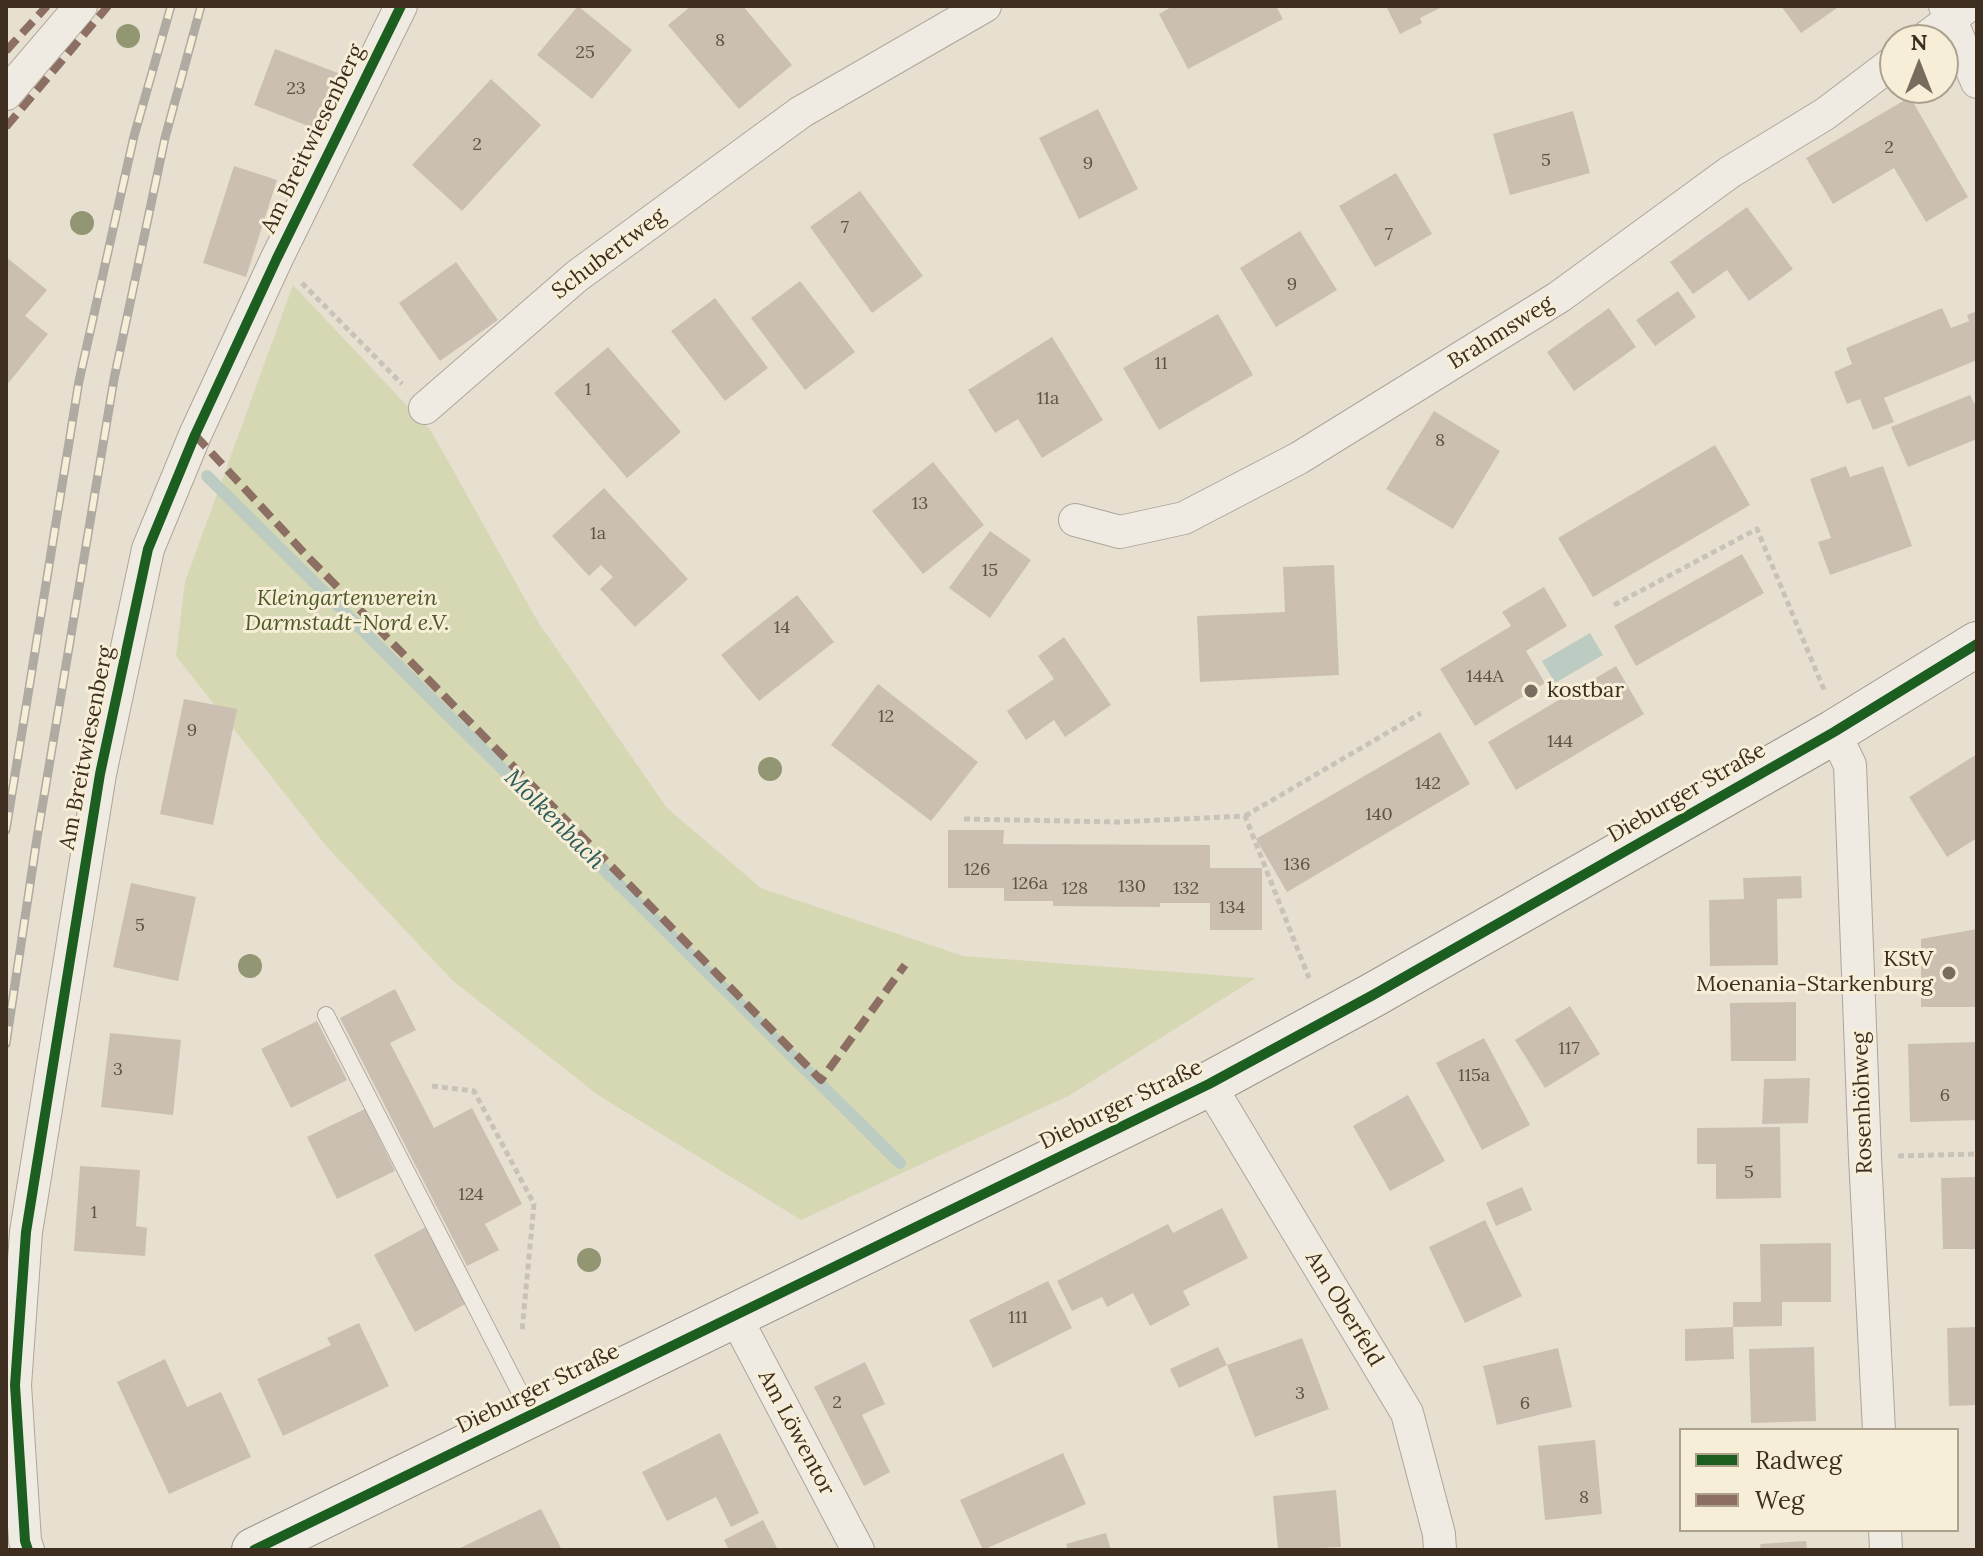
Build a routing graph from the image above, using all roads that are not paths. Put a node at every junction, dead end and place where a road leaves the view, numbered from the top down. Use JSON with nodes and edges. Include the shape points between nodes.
{"nodes":[{"id":1,"x":81,"y":6,"type":"edge"},
{"id":2,"x":401,"y":6,"type":"edge"},
{"id":3,"x":985,"y":6,"type":"edge"},
{"id":4,"x":1955,"y":10,"type":"edge"},
{"id":5,"x":1940,"y":24,"type":"edge"},
{"id":6,"x":1879,"y":73,"type":"edge"},
{"id":7,"x":1977,"y":82,"type":"edge"},
{"id":8,"x":6,"y":94,"type":"edge"},
{"id":9,"x":425,"y":408,"type":"road end"},
{"id":10,"x":1075,"y":520,"type":"dead end"},
{"id":11,"x":1977,"y":644,"type":"edge"},
{"id":12,"x":1830,"y":712,"type":"junction"},
{"id":13,"x":326,"y":1015,"type":"dead end"},
{"id":14,"x":1209,"y":1084,"type":"junction"},
{"id":15,"x":735,"y":1316,"type":"junction"},
{"id":16,"x":524,"y":1399,"type":"junction"},
{"id":17,"x":1879,"y":1428,"type":"edge"},
{"id":18,"x":28,"y":1550,"type":"edge"},
{"id":19,"x":254,"y":1550,"type":"edge"},
{"id":20,"x":858,"y":1550,"type":"edge"},
{"id":21,"x":1440,"y":1550,"type":"edge"}],
"edges":[{"from":1,"to":8,"type":"street"},
{"from":2,"to":18,"type":"street","name":"Am Breitwiesenberg","via":[[277,258],[148,549],[100,774],[26,1232],[15,1385]]},
{"from":3,"to":9,"type":"street","name":"Schubertweg","via":[[801,112],[577,276]]},
{"from":4,"to":5,"type":"street"},
{"from":4,"to":7,"type":"street"},
{"from":6,"to":10,"type":"street","name":"Brahmsweg","via":[[1825,114],[1730,172],[1559,297],[1299,458],[1184,518],[1120,532]]},
{"from":11,"to":12,"type":"main road","name":"Dieburger Straße"},
{"from":12,"to":14,"type":"main road","name":"Dieburger Straße","via":[[1373,995]]},
{"from":12,"to":17,"type":"street","name":"Rosenhöhweg","via":[[1850,765]]},
{"from":13,"to":16,"type":"lane"},
{"from":14,"to":15,"type":"main road","name":"Dieburger Straße"},
{"from":14,"to":21,"type":"street","name":"Am Oberfeld","via":[[1407,1413]]},
{"from":15,"to":16,"type":"main road","name":"Dieburger Straße"},
{"from":15,"to":20,"type":"street","name":"Am Löwentor"},
{"from":16,"to":19,"type":"main road","name":"Dieburger Straße"}]}
